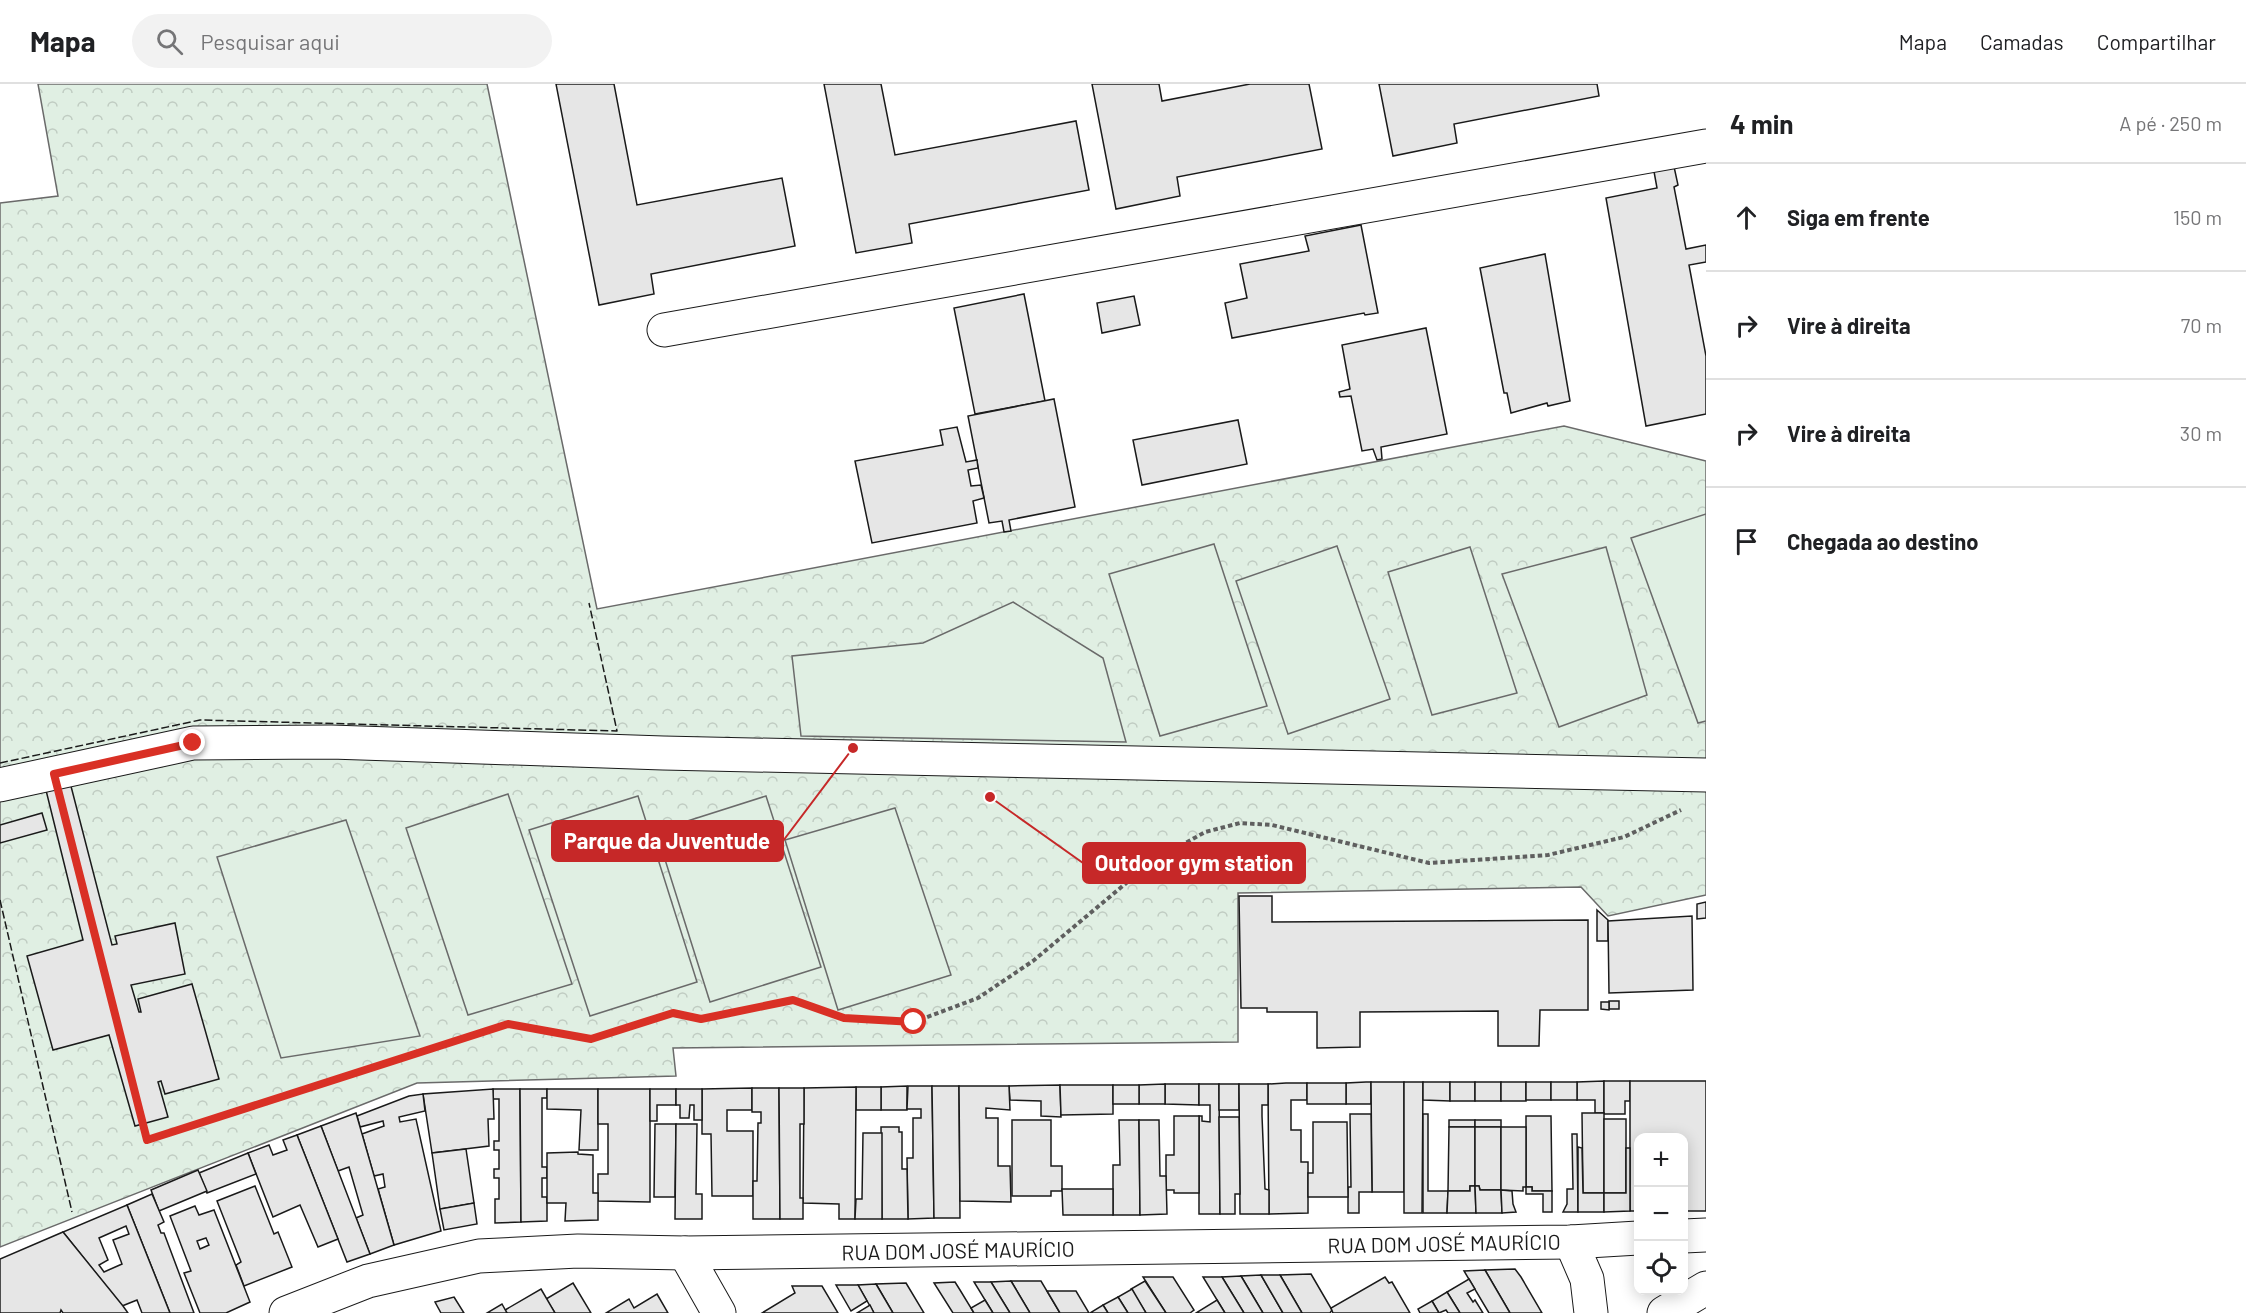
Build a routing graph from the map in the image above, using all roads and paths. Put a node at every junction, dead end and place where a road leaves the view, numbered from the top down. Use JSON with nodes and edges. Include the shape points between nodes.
{"nodes":[{"id":1,"x":1706,"y":146,"type":"edge"},
{"id":2,"x":664,"y":330,"type":"dead end"},
{"id":3,"x":54,"y":774,"type":"junction"},
{"id":4,"x":1706,"y":775,"type":"edge"},
{"id":5,"x":0,"y":785,"type":"edge"},
{"id":6,"x":1686,"y":808,"type":"dead end"},
{"id":7,"x":1706,"y":1235,"type":"edge"},
{"id":8,"x":1688,"y":1236,"type":"edge"},
{"id":9,"x":1634,"y":1238,"type":"edge"},
{"id":10,"x":1571,"y":1242,"type":"junction"},
{"id":11,"x":685,"y":1253,"type":"junction"},
{"id":12,"x":1706,"y":1288,"type":"edge"},
{"id":13,"x":286,"y":1313,"type":"edge"},
{"id":14,"x":719,"y":1313,"type":"edge"},
{"id":15,"x":1591,"y":1313,"type":"edge"},
{"id":16,"x":1664,"y":1313,"type":"edge"}],
"edges":[{"from":1,"to":2,"type":"street"},
{"from":3,"to":4,"type":"street","via":[[193,743],[331,742],[663,753]]},
{"from":3,"to":5,"type":"street"},
{"from":3,"to":6,"type":"path","via":[[147,1140],[508,1024],[591,1039],[673,1013],[701,1019],[793,1000],[844,1018],[914,1022],[978,998],[1033,961],[1149,864],[1204,832],[1240,823],[1272,825],[1429,862],[1548,855],[1624,837]]},
{"from":7,"to":8,"type":"street"},
{"from":9,"to":10,"type":"street","name":"RUA DOM JOSÉ MAURÍCIO"},
{"from":10,"to":11,"type":"street","name":"RUA DOM JOSÉ MAURÍCIO"},
{"from":10,"to":15,"type":"street","via":[[1587,1279]]},
{"from":11,"to":13,"type":"street","name":"RUA DOM JOSÉ MAURÍCIO","via":[[578,1251],[479,1256],[368,1281]]},
{"from":11,"to":14,"type":"street"},
{"from":12,"to":16,"type":"street"}]}
